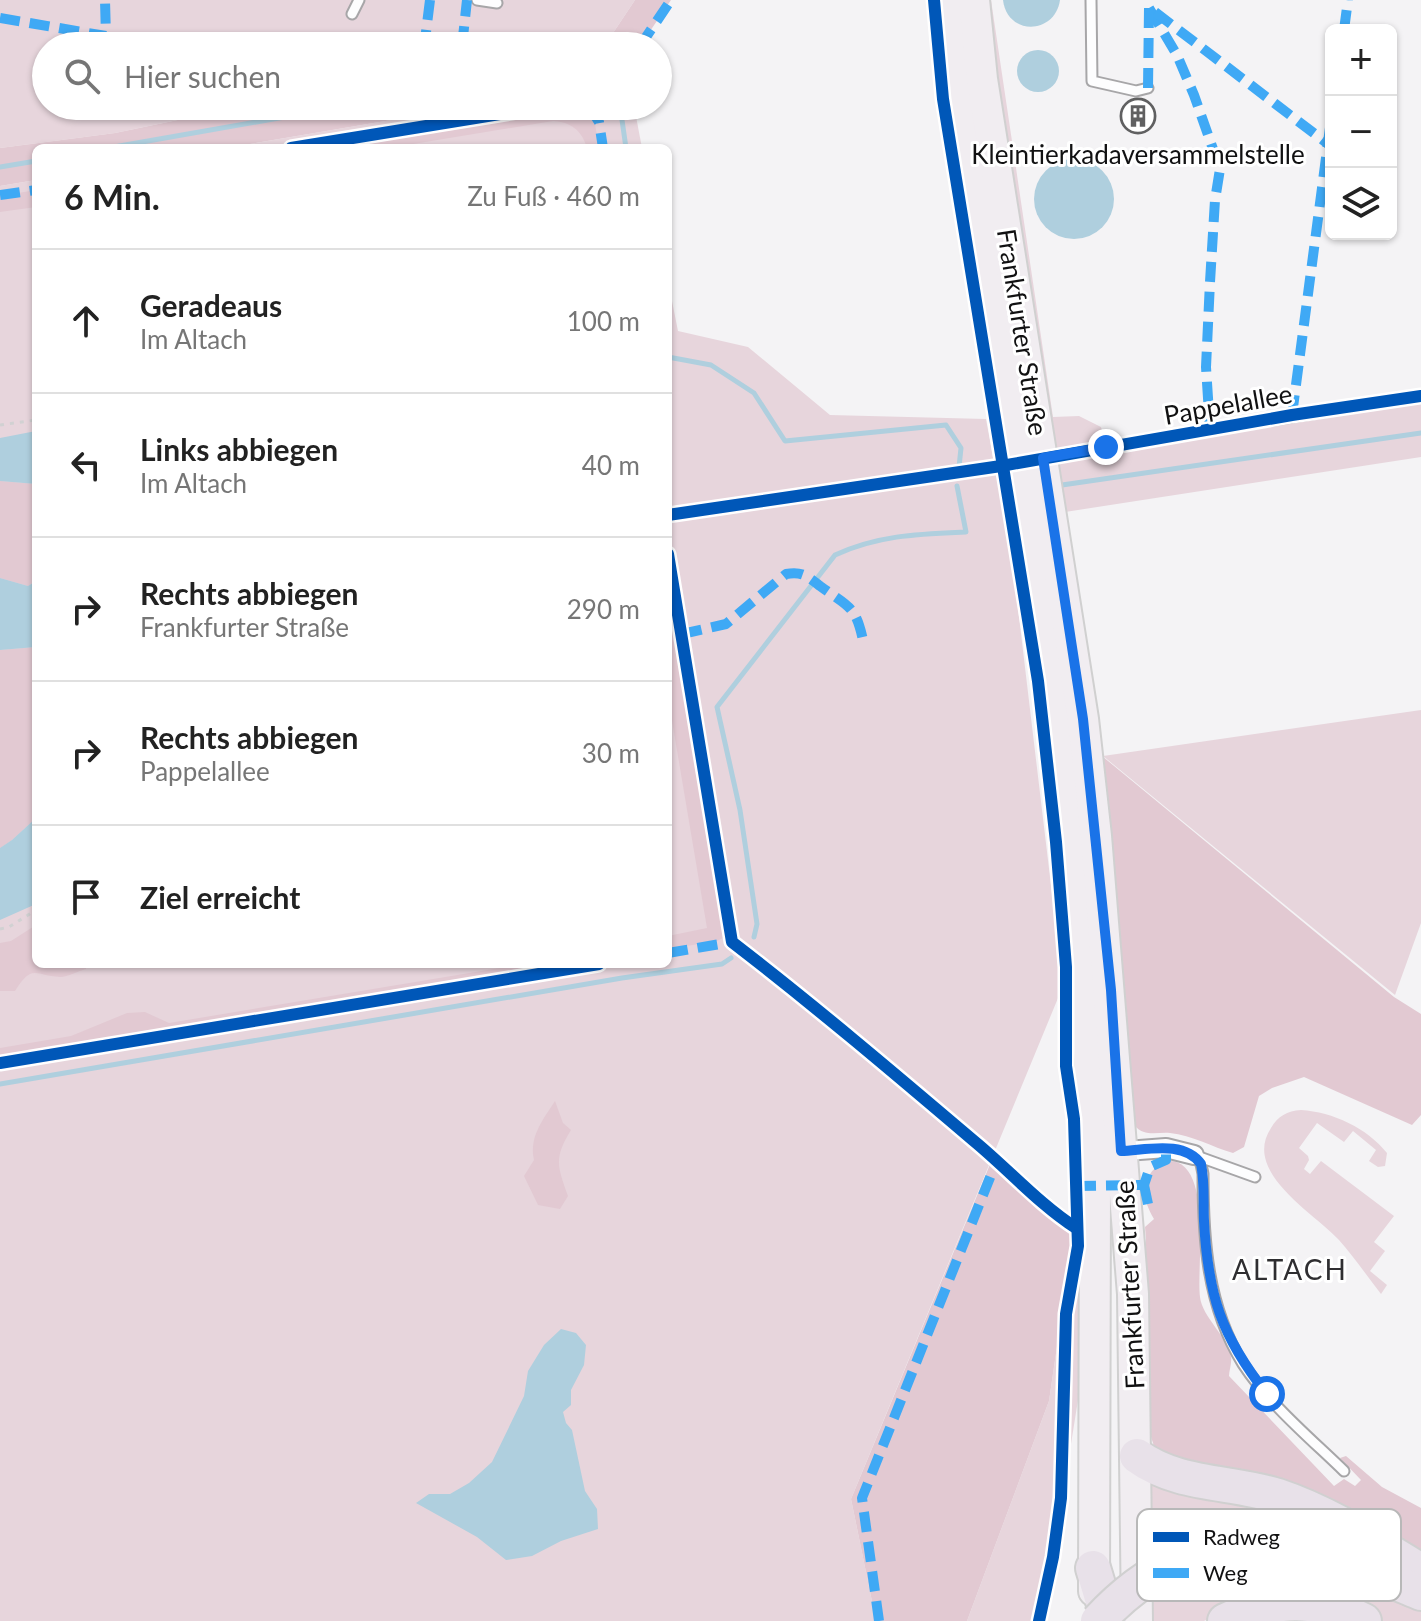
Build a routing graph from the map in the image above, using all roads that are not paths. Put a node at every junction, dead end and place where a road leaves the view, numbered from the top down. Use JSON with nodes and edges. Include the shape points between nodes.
{"nodes":[{"id":1,"x":359,"y":0,"type":"edge"},
{"id":2,"x":477,"y":0,"type":"edge"},
{"id":3,"x":946,"y":0,"type":"edge"},
{"id":4,"x":974,"y":0,"type":"edge"},
{"id":5,"x":1091,"y":0,"type":"edge"},
{"id":6,"x":497,"y":3,"type":"dead end"},
{"id":7,"x":352,"y":14,"type":"dead end"},
{"id":8,"x":1148,"y":88,"type":"dead end"},
{"id":9,"x":1421,"y":396,"type":"edge"},
{"id":10,"x":1043,"y":458,"type":"junction"},
{"id":11,"x":1108,"y":1152,"type":"junction"},
{"id":12,"x":1194,"y":1155,"type":"junction"},
{"id":13,"x":1255,"y":1177,"type":"dead end"},
{"id":14,"x":1137,"y":1456,"type":"junction"},
{"id":15,"x":1344,"y":1471,"type":"dead end"},
{"id":16,"x":1305,"y":1509,"type":"edge"},
{"id":17,"x":1401,"y":1559,"type":"edge"},
{"id":18,"x":1093,"y":1568,"type":"junction"},
{"id":19,"x":1421,"y":1571,"type":"edge"},
{"id":20,"x":1137,"y":1584,"type":"edge"},
{"id":21,"x":1401,"y":1585,"type":"edge"},
{"id":22,"x":1421,"y":1593,"type":"edge"},
{"id":23,"x":1096,"y":1621,"type":"edge"},
{"id":24,"x":1109,"y":1621,"type":"edge"},
{"id":25,"x":1137,"y":1621,"type":"edge"},
{"id":26,"x":1225,"y":1621,"type":"edge"},
{"id":27,"x":1364,"y":1621,"type":"edge"}],
"edges":[{"from":1,"to":7,"type":"lane"},
{"from":2,"to":6,"type":"lane"},
{"from":3,"to":11,"type":"main road","name":"Frankfurter Straße","via":[[1061,721]]},
{"from":4,"to":10,"type":"main road","name":"Frankfurter Straße"},
{"from":5,"to":8,"type":"lane","via":[[1092,81],[1136,91]]},
{"from":9,"to":10,"type":"lane","name":"Pappelallee"},
{"from":10,"to":11,"type":"main road","name":"Frankfurter Straße","via":[[1083,719],[1111,990]]},
{"from":11,"to":12,"type":"street","via":[[1166,1148]]},
{"from":11,"to":14,"type":"main road","name":"Frankfurter Straße","via":[[1133,1294]]},
{"from":11,"to":18,"type":"main road","name":"Frankfurter Straße"},
{"from":12,"to":13,"type":"lane"},
{"from":12,"to":15,"type":"lane","via":[[1203,1174],[1207,1267],[1226,1333],[1267,1394]]},
{"from":14,"to":16,"type":"highway","via":[[1165,1474],[1237,1485]]},
{"from":14,"to":25,"type":"main road","name":"Frankfurter Straße"},
{"from":17,"to":19,"type":"highway"},
{"from":18,"to":23,"type":"main road","name":"Frankfurter Straße"},
{"from":18,"to":24,"type":"highway"},
{"from":20,"to":23,"type":"highway","bridge":true},
{"from":21,"to":22,"type":"highway","bridge":true},
{"from":26,"to":27,"type":"highway","via":[[1294,1602],[1328,1606]]}]}
